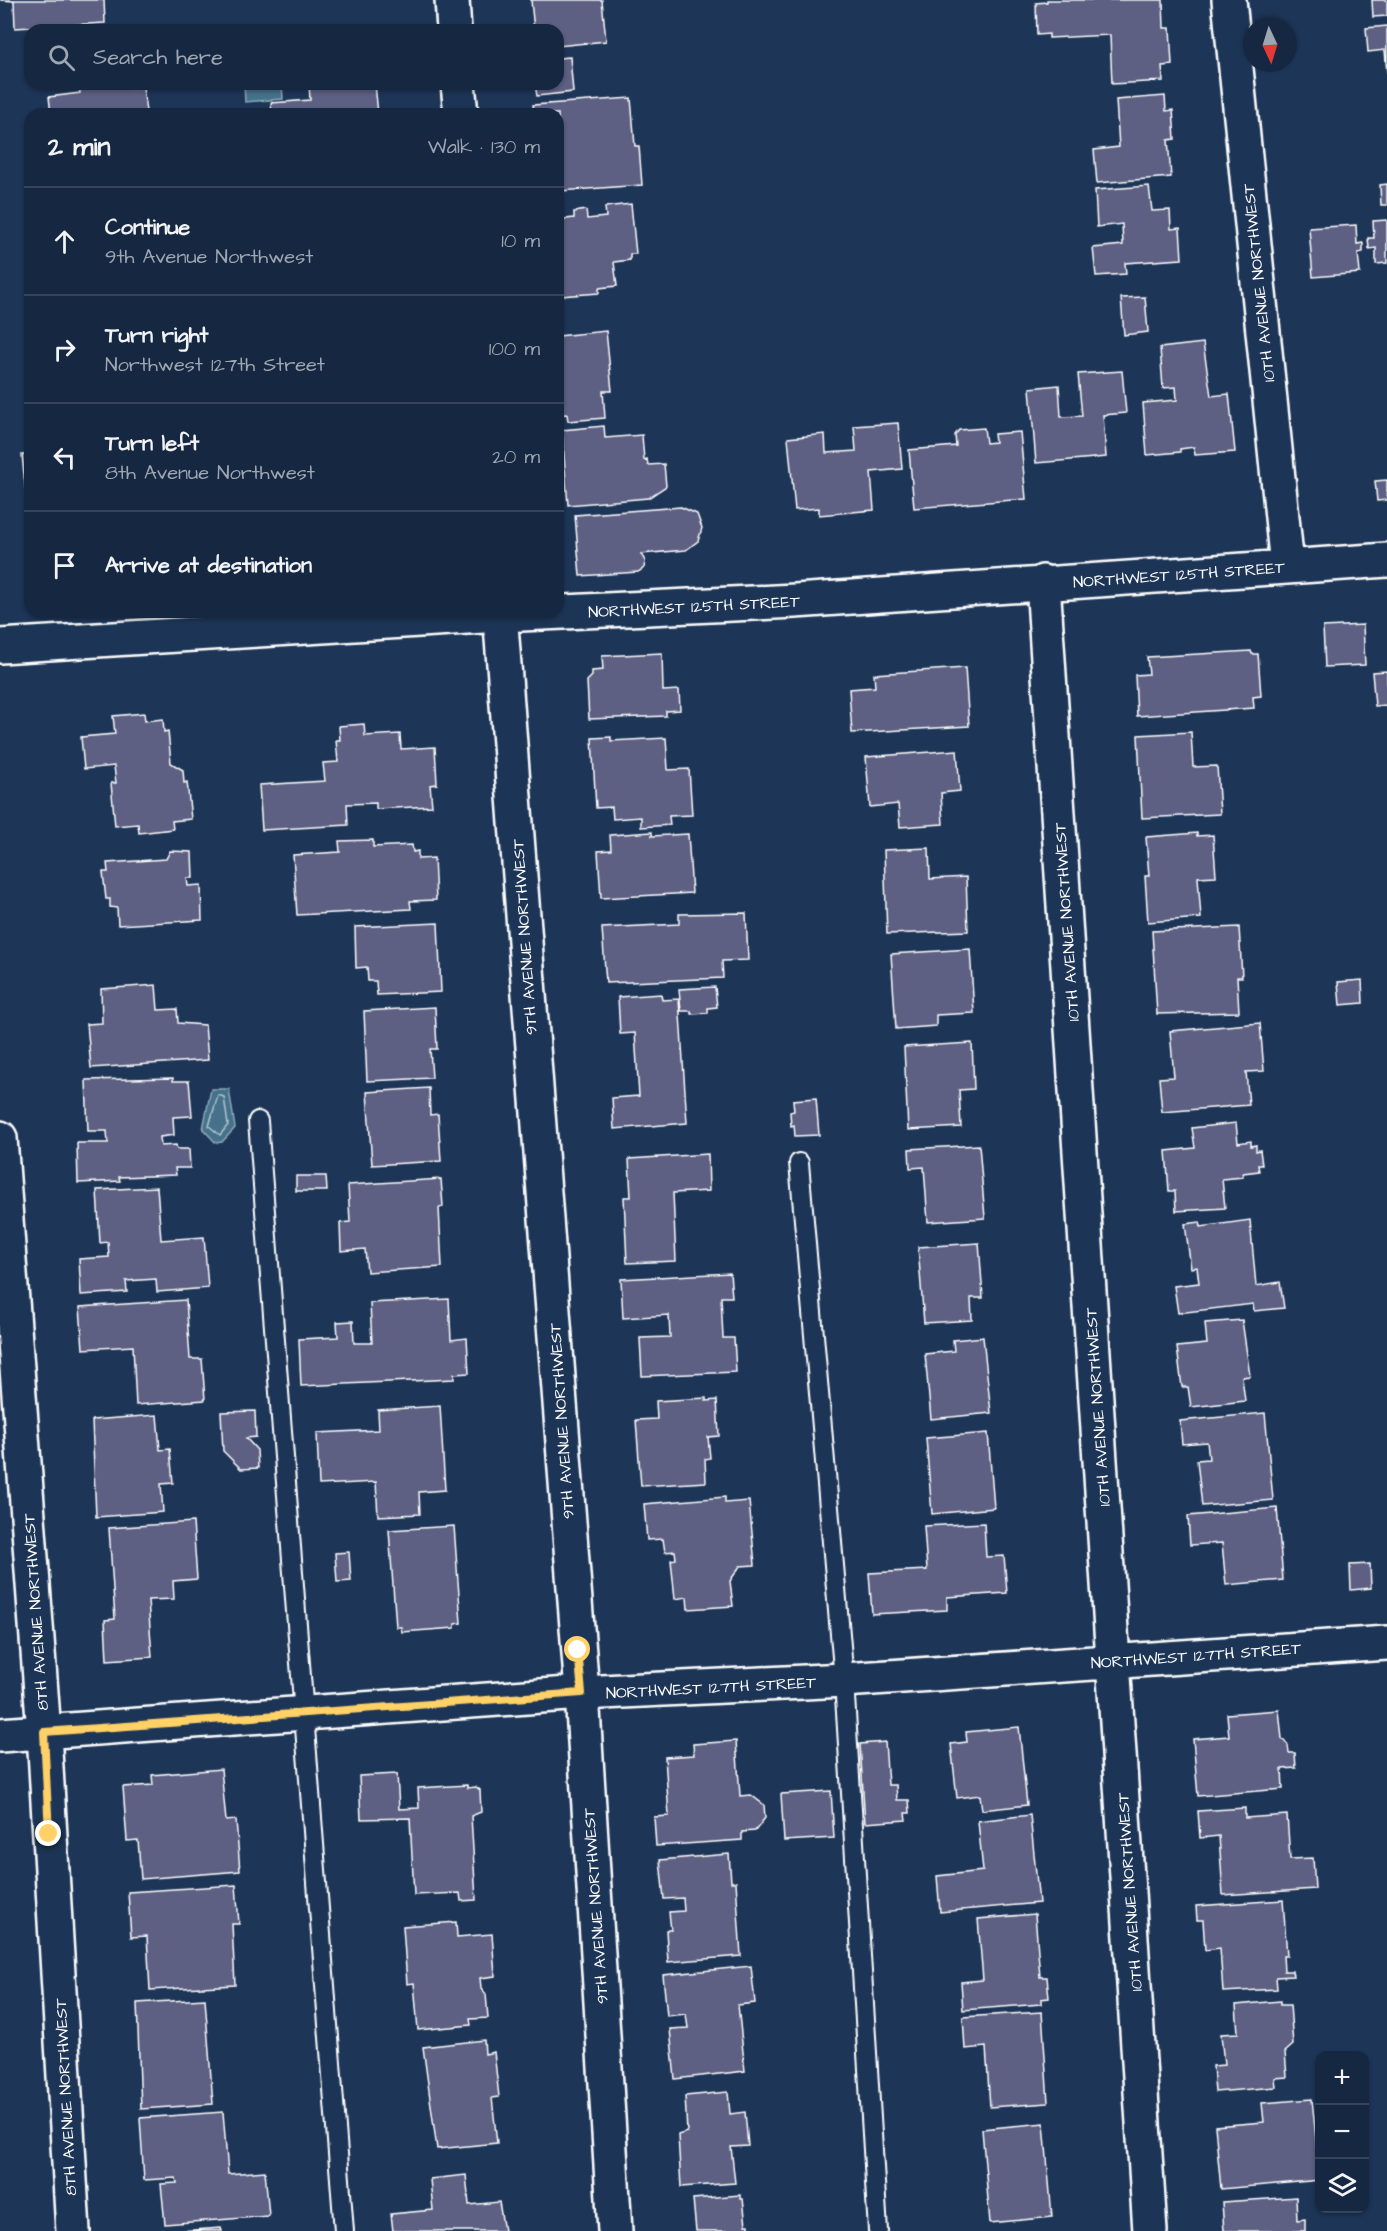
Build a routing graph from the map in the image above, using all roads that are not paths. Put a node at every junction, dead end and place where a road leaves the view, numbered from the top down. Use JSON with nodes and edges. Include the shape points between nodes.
{"nodes":[{"id":1,"x":452,"y":0,"type":"edge"},
{"id":2,"x":1229,"y":0,"type":"edge"},
{"id":3,"x":454,"y":24,"type":"edge"},
{"id":4,"x":459,"y":90,"type":"edge"},
{"id":5,"x":460,"y":108,"type":"edge"},
{"id":6,"x":1387,"y":560,"type":"edge"},
{"id":7,"x":1287,"y":567,"type":"junction"},
{"id":8,"x":1043,"y":582,"type":"junction"},
{"id":9,"x":564,"y":610,"type":"edge"},
{"id":10,"x":424,"y":618,"type":"edge"},
{"id":11,"x":500,"y":618,"type":"edge"},
{"id":12,"x":0,"y":646,"type":"edge"},
{"id":13,"x":258,"y":1121,"type":"dead end"},
{"id":14,"x":0,"y":1138,"type":"edge"},
{"id":15,"x":799,"y":1163,"type":"dead end"},
{"id":16,"x":1387,"y":1643,"type":"edge"},
{"id":17,"x":1114,"y":1660,"type":"junction"},
{"id":18,"x":844,"y":1680,"type":"junction"},
{"id":19,"x":582,"y":1693,"type":"junction"},
{"id":20,"x":305,"y":1712,"type":"junction"},
{"id":21,"x":44,"y":1732,"type":"junction"},
{"id":22,"x":0,"y":1735,"type":"edge"},
{"id":23,"x":72,"y":2231,"type":"edge"},
{"id":24,"x":344,"y":2231,"type":"edge"},
{"id":25,"x":615,"y":2231,"type":"edge"},
{"id":26,"x":878,"y":2231,"type":"edge"},
{"id":27,"x":1150,"y":2231,"type":"edge"}],
"edges":[{"from":1,"to":3,"type":"street"},
{"from":2,"to":7,"type":"street","name":"10TH AVENUE NORTHWEST"},
{"from":4,"to":5,"type":"street"},
{"from":6,"to":7,"type":"street","name":"NORTHWEST 125TH STREET"},
{"from":7,"to":8,"type":"street","name":"NORTHWEST 125TH STREET"},
{"from":8,"to":9,"type":"street","name":"NORTHWEST 125TH STREET","via":[[795,601]]},
{"from":8,"to":17,"type":"street","name":"10TH AVENUE NORTHWEST"},
{"from":10,"to":12,"type":"street","name":"NORTHWEST 125TH STREET"},
{"from":11,"to":19,"type":"street","name":"9TH AVENUE NORTHWEST"},
{"from":13,"to":20,"type":"lane"},
{"from":14,"to":21,"type":"street","name":"8TH AVENUE NORTHWEST"},
{"from":15,"to":18,"type":"lane"},
{"from":16,"to":17,"type":"street","name":"NORTHWEST 127TH STREET"},
{"from":17,"to":18,"type":"street","name":"NORTHWEST 127TH STREET"},
{"from":17,"to":27,"type":"street","name":"10TH AVENUE NORTHWEST"},
{"from":18,"to":19,"type":"street","name":"NORTHWEST 127TH STREET"},
{"from":18,"to":26,"type":"lane"},
{"from":19,"to":20,"type":"street","name":"NORTHWEST 127TH STREET"},
{"from":19,"to":25,"type":"street","name":"9TH AVENUE NORTHWEST"},
{"from":20,"to":21,"type":"street","name":"NORTHWEST 127TH STREET"},
{"from":20,"to":24,"type":"lane"},
{"from":21,"to":22,"type":"street","name":"NORTHWEST 127TH STREET"},
{"from":21,"to":23,"type":"street","name":"8TH AVENUE NORTHWEST"}]}
